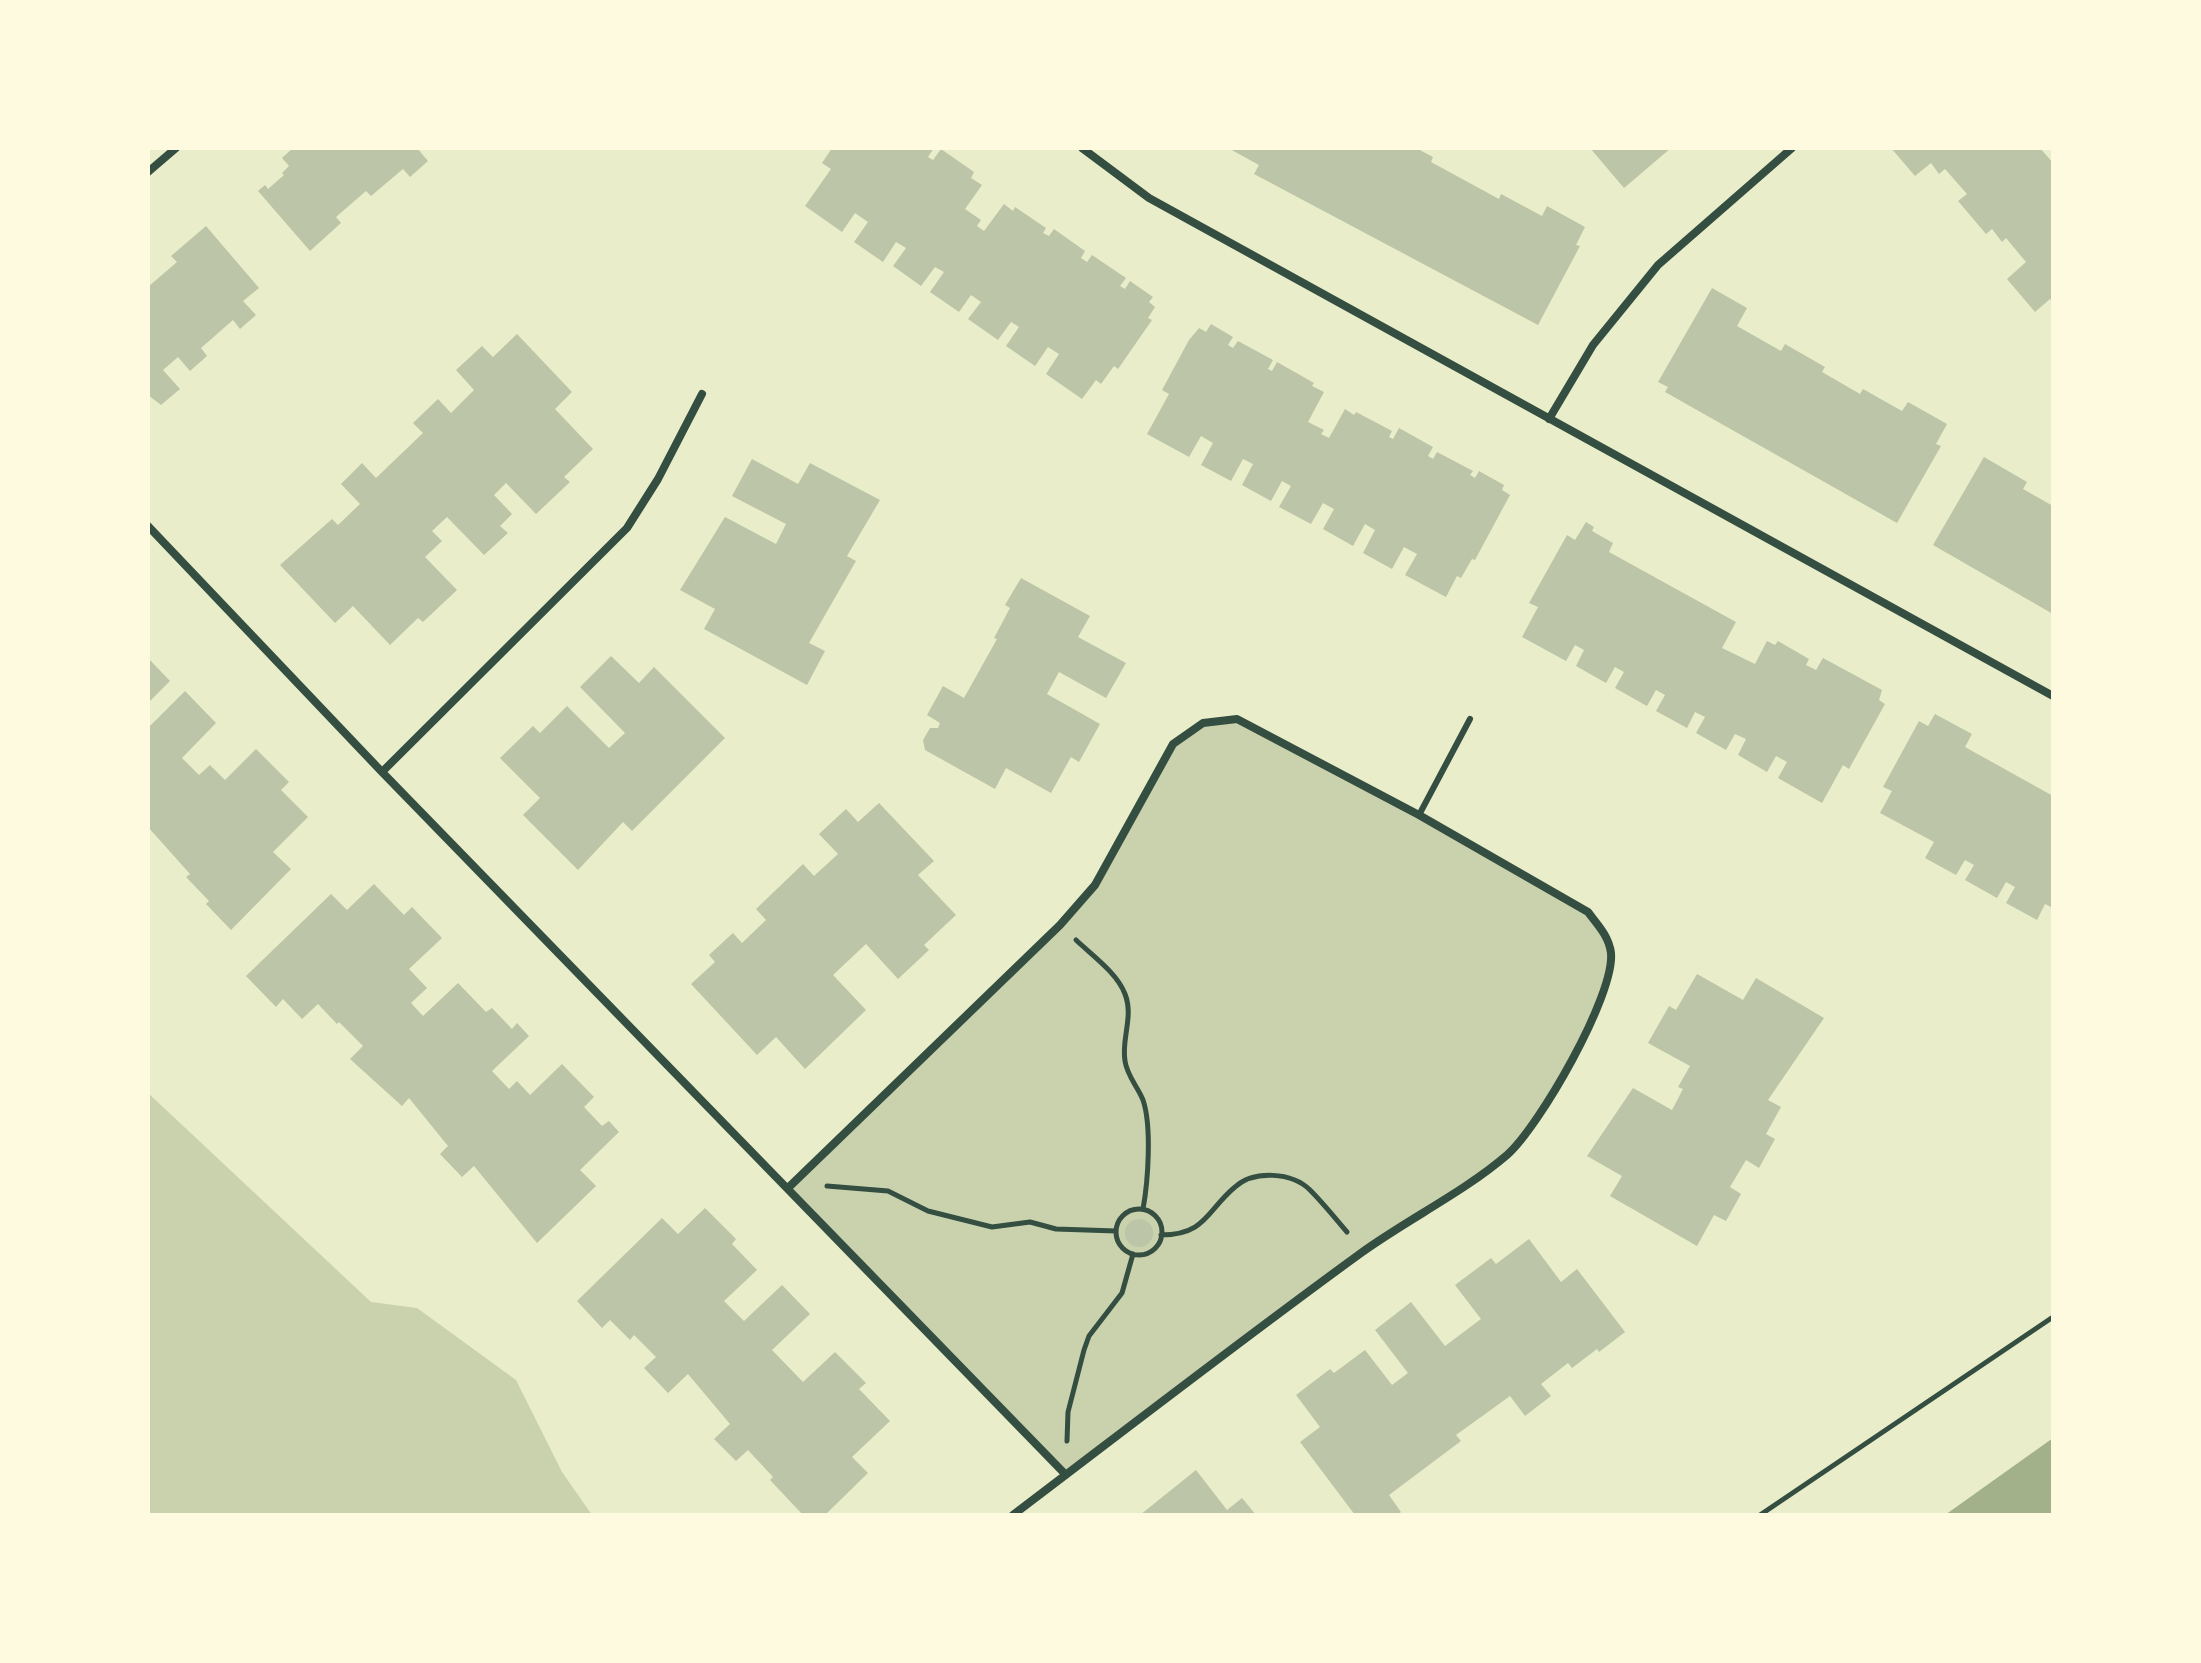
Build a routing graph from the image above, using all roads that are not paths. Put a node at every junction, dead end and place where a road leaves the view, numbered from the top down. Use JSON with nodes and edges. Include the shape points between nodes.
{"nodes":[{"id":1,"x":176,"y":148,"type":"edge"},
{"id":2,"x":1082,"y":148,"type":"edge"},
{"id":3,"x":1792,"y":148,"type":"edge"},
{"id":4,"x":148,"y":172,"type":"edge"},
{"id":5,"x":702,"y":394,"type":"dead end"},
{"id":6,"x":1549,"y":419,"type":"junction"},
{"id":7,"x":148,"y":526,"type":"edge"},
{"id":8,"x":2053,"y":696,"type":"edge"},
{"id":9,"x":1470,"y":719,"type":"dead end"},
{"id":10,"x":382,"y":772,"type":"junction"},
{"id":11,"x":1419,"y":815,"type":"junction"},
{"id":12,"x":788,"y":1188,"type":"junction"},
{"id":13,"x":1066,"y":1475,"type":"junction"},
{"id":14,"x":1013,"y":1515,"type":"edge"}],
"edges":[{"from":1,"to":4,"type":"street"},
{"from":2,"to":6,"type":"street","via":[[1149,198]]},
{"from":3,"to":6,"type":"street","via":[[1658,265],[1593,345]]},
{"from":5,"to":10,"type":"street","via":[[627,528]]},
{"from":6,"to":8,"type":"street"},
{"from":7,"to":10,"type":"street"},
{"from":9,"to":11,"type":"lane"},
{"from":10,"to":12,"type":"street"},
{"from":11,"to":12,"type":"street","via":[[1237,719],[1203,723],[1173,744],[1095,885],[1060,925]]},
{"from":11,"to":13,"type":"street","via":[[1588,912],[1606,935],[1611,954],[1606,987],[1592,1020],[1543,1109],[1508,1154],[1363,1251]]},
{"from":12,"to":13,"type":"street"},
{"from":13,"to":14,"type":"street"}]}
